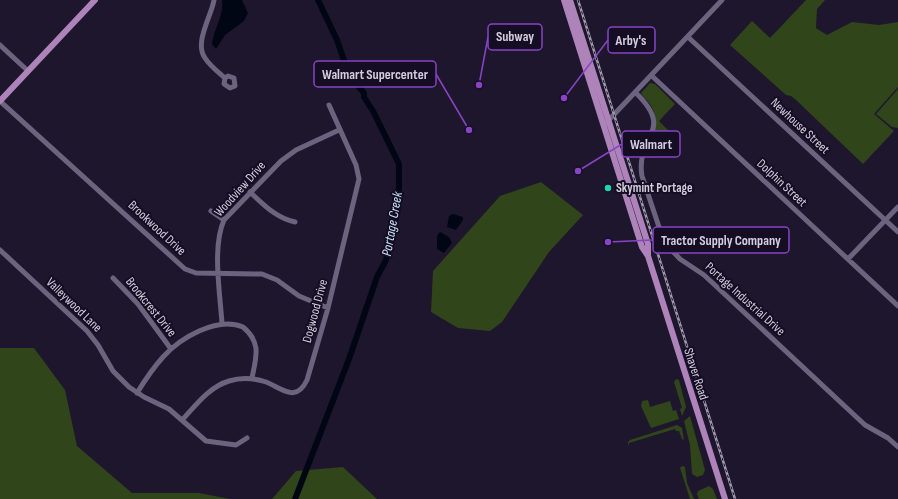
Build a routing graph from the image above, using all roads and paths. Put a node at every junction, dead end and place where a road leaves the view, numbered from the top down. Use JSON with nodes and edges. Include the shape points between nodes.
{"nodes":[{"id":1,"x":95,"y":0,"type":"edge"},
{"id":2,"x":564,"y":0,"type":"edge"},
{"id":3,"x":570,"y":0,"type":"edge"},
{"id":4,"x":722,"y":0,"type":"edge"},
{"id":5,"x":213,"y":2,"type":"edge"},
{"id":6,"x":688,"y":37,"type":"junction"},
{"id":7,"x":0,"y":46,"type":"edge"},
{"id":8,"x":28,"y":71,"type":"junction"},
{"id":9,"x":652,"y":76,"type":"junction"},
{"id":10,"x":225,"y":78,"type":"dead end"},
{"id":11,"x":636,"y":93,"type":"junction"},
{"id":12,"x":0,"y":101,"type":"edge"},
{"id":13,"x":329,"y":105,"type":"dead end"},
{"id":14,"x":609,"y":120,"type":"junction"},
{"id":15,"x":603,"y":126,"type":"junction"},
{"id":16,"x":339,"y":130,"type":"junction"},
{"id":17,"x":250,"y":192,"type":"junction"},
{"id":18,"x":898,"y":207,"type":"edge"},
{"id":19,"x":211,"y":211,"type":"dead end"},
{"id":20,"x":224,"y":220,"type":"junction"},
{"id":21,"x":886,"y":220,"type":"junction"},
{"id":22,"x":295,"y":222,"type":"dead end"},
{"id":23,"x":898,"y":232,"type":"edge"},
{"id":24,"x":0,"y":250,"type":"edge"},
{"id":25,"x":648,"y":256,"type":"junction"},
{"id":26,"x":848,"y":259,"type":"junction"},
{"id":27,"x":219,"y":274,"type":"junction"},
{"id":28,"x":113,"y":278,"type":"dead end"},
{"id":29,"x":898,"y":306,"type":"edge"},
{"id":30,"x":328,"y":308,"type":"junction"},
{"id":31,"x":222,"y":323,"type":"junction"},
{"id":32,"x":171,"y":349,"type":"junction"},
{"id":33,"x":252,"y":378,"type":"junction"},
{"id":34,"x":137,"y":393,"type":"junction"},
{"id":35,"x":182,"y":420,"type":"junction"},
{"id":36,"x":246,"y":438,"type":"dead end"},
{"id":37,"x":898,"y":447,"type":"edge"},
{"id":38,"x":725,"y":499,"type":"edge"}],
"edges":[{"from":1,"to":8,"type":"main road"},
{"from":2,"to":15,"type":"main road","name":"Shaver Road"},
{"from":3,"to":14,"type":"main road","name":"Shaver Road"},
{"from":4,"to":6,"type":"street"},
{"from":5,"to":10,"type":"street","via":[[200,44],[203,56]]},
{"from":6,"to":9,"type":"street"},
{"from":6,"to":21,"type":"street","name":"Newhouse Street"},
{"from":7,"to":8,"type":"street"},
{"from":8,"to":12,"type":"main road"},
{"from":9,"to":11,"type":"street"},
{"from":9,"to":26,"type":"street","name":"Dolphin Street"},
{"from":11,"to":14,"type":"street"},
{"from":11,"to":37,"type":"street","name":"Portage Industrial Drive","via":[[648,105],[654,118],[654,128],[641,160],[641,170],[660,235],[668,248],[704,275],[865,425]]},
{"from":12,"to":27,"type":"street","name":"Brookwood Drive","via":[[181,266],[196,273]]},
{"from":13,"to":16,"type":"street","name":"Dogwood Drive"},
{"from":14,"to":15,"type":"street"},
{"from":14,"to":25,"type":"main road","name":"Shaver Road","via":[[648,244]]},
{"from":15,"to":25,"type":"main road","name":"Shaver Road","via":[[642,247]]},
{"from":16,"to":17,"type":"street","name":"Woodview Drive","via":[[288,156]]},
{"from":16,"to":30,"type":"street","name":"Dogwood Drive","via":[[356,165],[359,179]]},
{"from":17,"to":20,"type":"street","name":"Woodview Drive"},
{"from":17,"to":22,"type":"street","via":[[274,214]]},
{"from":18,"to":21,"type":"street"},
{"from":19,"to":20,"type":"street"},
{"from":20,"to":27,"type":"street","name":"Woodview Drive","via":[[219,238]]},
{"from":21,"to":23,"type":"street","name":"Newhouse Street"},
{"from":21,"to":26,"type":"street"},
{"from":24,"to":34,"type":"street","name":"Valleywood Lane","via":[[87,331],[98,344],[113,371]]},
{"from":25,"to":38,"type":"main road","name":"Shaver Road"},
{"from":26,"to":29,"type":"street","name":"Dolphin Street"},
{"from":27,"to":30,"type":"street","name":"Brookwood Drive","via":[[262,274],[277,280],[299,296]]},
{"from":27,"to":31,"type":"street","name":"Woodview Drive"},
{"from":28,"to":32,"type":"street","name":"Brookcrest Drive","via":[[138,304]]},
{"from":30,"to":33,"type":"street","name":"Dogwood Drive","via":[[309,375],[301,389],[288,393]]},
{"from":31,"to":32,"type":"street","via":[[191,336]]},
{"from":31,"to":33,"type":"street","via":[[243,327],[255,342]]},
{"from":32,"to":34,"type":"street","via":[[154,367]]},
{"from":33,"to":35,"type":"street","name":"Dogwood Drive","via":[[236,379],[218,385]]},
{"from":34,"to":35,"type":"street","name":"Valleywood Lane","via":[[169,409]]},
{"from":35,"to":36,"type":"street","name":"Valleywood Lane","via":[[210,443],[236,445]]}]}
